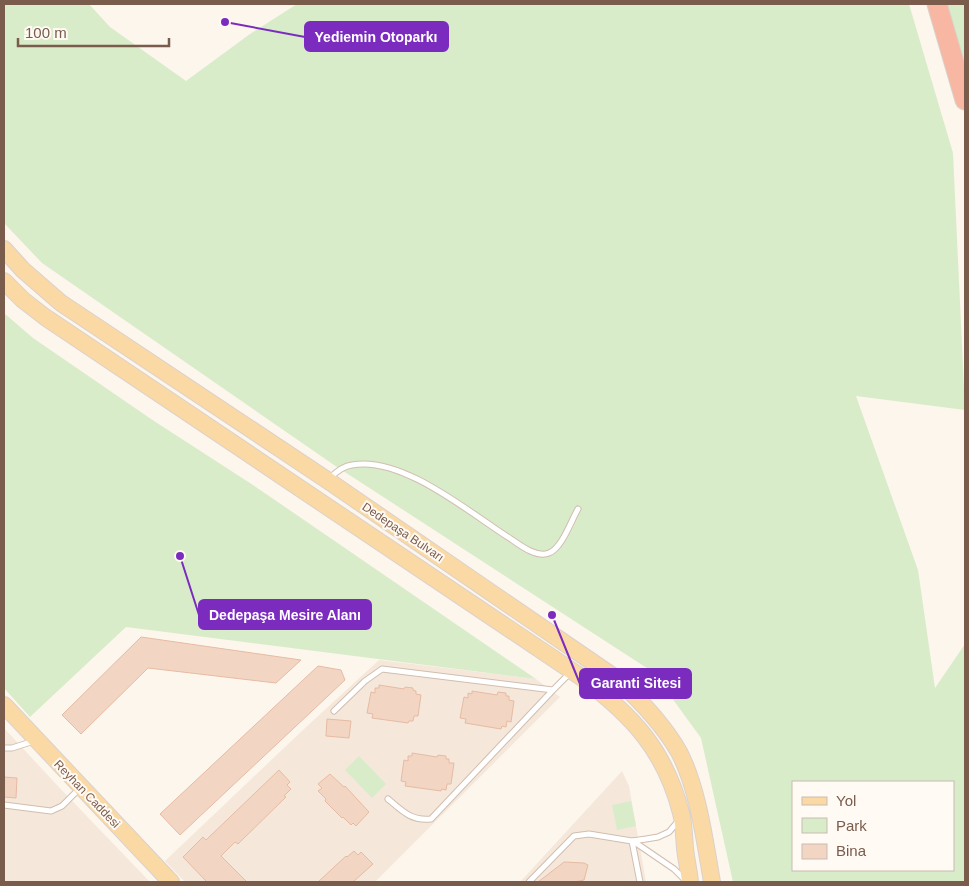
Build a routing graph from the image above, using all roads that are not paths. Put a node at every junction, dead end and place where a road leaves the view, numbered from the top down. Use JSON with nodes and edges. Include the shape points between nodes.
{"nodes":[{"id":1,"x":937,"y":4,"type":"edge"},
{"id":2,"x":965,"y":100,"type":"edge"},
{"id":3,"x":4,"y":249,"type":"edge"},
{"id":4,"x":4,"y":281,"type":"edge"},
{"id":5,"x":327,"y":480,"type":"junction"},
{"id":6,"x":578,"y":509,"type":"dead end"},
{"id":7,"x":572,"y":671,"type":"junction"},
{"id":8,"x":552,"y":690,"type":"junction"},
{"id":9,"x":4,"y":705,"type":"edge"},
{"id":10,"x":334,"y":711,"type":"dead end"},
{"id":11,"x":4,"y":719,"type":"edge"},
{"id":12,"x":32,"y":742,"type":"junction"},
{"id":13,"x":4,"y":748,"type":"edge"},
{"id":14,"x":77,"y":791,"type":"junction"},
{"id":15,"x":388,"y":799,"type":"dead end"},
{"id":16,"x":4,"y":805,"type":"edge"},
{"id":17,"x":682,"y":815,"type":"junction"},
{"id":18,"x":632,"y":841,"type":"junction"},
{"id":19,"x":156,"y":882,"type":"edge"},
{"id":20,"x":171,"y":882,"type":"edge"},
{"id":21,"x":529,"y":882,"type":"edge"},
{"id":22,"x":640,"y":882,"type":"edge"},
{"id":23,"x":689,"y":882,"type":"edge"},
{"id":24,"x":712,"y":882,"type":"edge"}],
"edges":[{"from":1,"to":2,"type":"highway"},
{"from":3,"to":5,"type":"main road","name":"Dedepaşa Bulvarı","via":[[62,303]]},
{"from":4,"to":7,"type":"main road","name":"Dedepaşa Bulvarı","via":[[45,317]]},
{"from":5,"to":6,"type":"lane","via":[[338,470],[362,463],[406,474],[432,487],[514,542],[540,554],[548,554],[557,548]]},
{"from":5,"to":24,"type":"main road","name":"Dedepaşa Bulvarı","via":[[617,679],[644,705],[680,754],[698,804]]},
{"from":7,"to":8,"type":"lane"},
{"from":7,"to":17,"type":"main road","name":"Dedepaşa Bulvarı","via":[[609,698],[654,748],[670,778]]},
{"from":8,"to":10,"type":"lane","via":[[382,668]]},
{"from":8,"to":15,"type":"lane","via":[[431,819],[407,815]]},
{"from":9,"to":12,"type":"main road","name":"Reyhan Caddesi"},
{"from":11,"to":12,"type":"main road","name":"Reyhan Caddesi"},
{"from":12,"to":13,"type":"lane"},
{"from":12,"to":14,"type":"main road","name":"Reyhan Caddesi"},
{"from":14,"to":16,"type":"lane","via":[[52,811]]},
{"from":14,"to":19,"type":"main road","name":"Reyhan Caddesi"},
{"from":14,"to":20,"type":"main road","name":"Reyhan Caddesi"},
{"from":17,"to":18,"type":"lane","via":[[669,832]]},
{"from":17,"to":23,"type":"main road","name":"Dedepaşa Bulvarı"},
{"from":18,"to":21,"type":"lane","via":[[589,834],[574,836]]},
{"from":18,"to":22,"type":"lane"},
{"from":18,"to":23,"type":"lane"}]}
